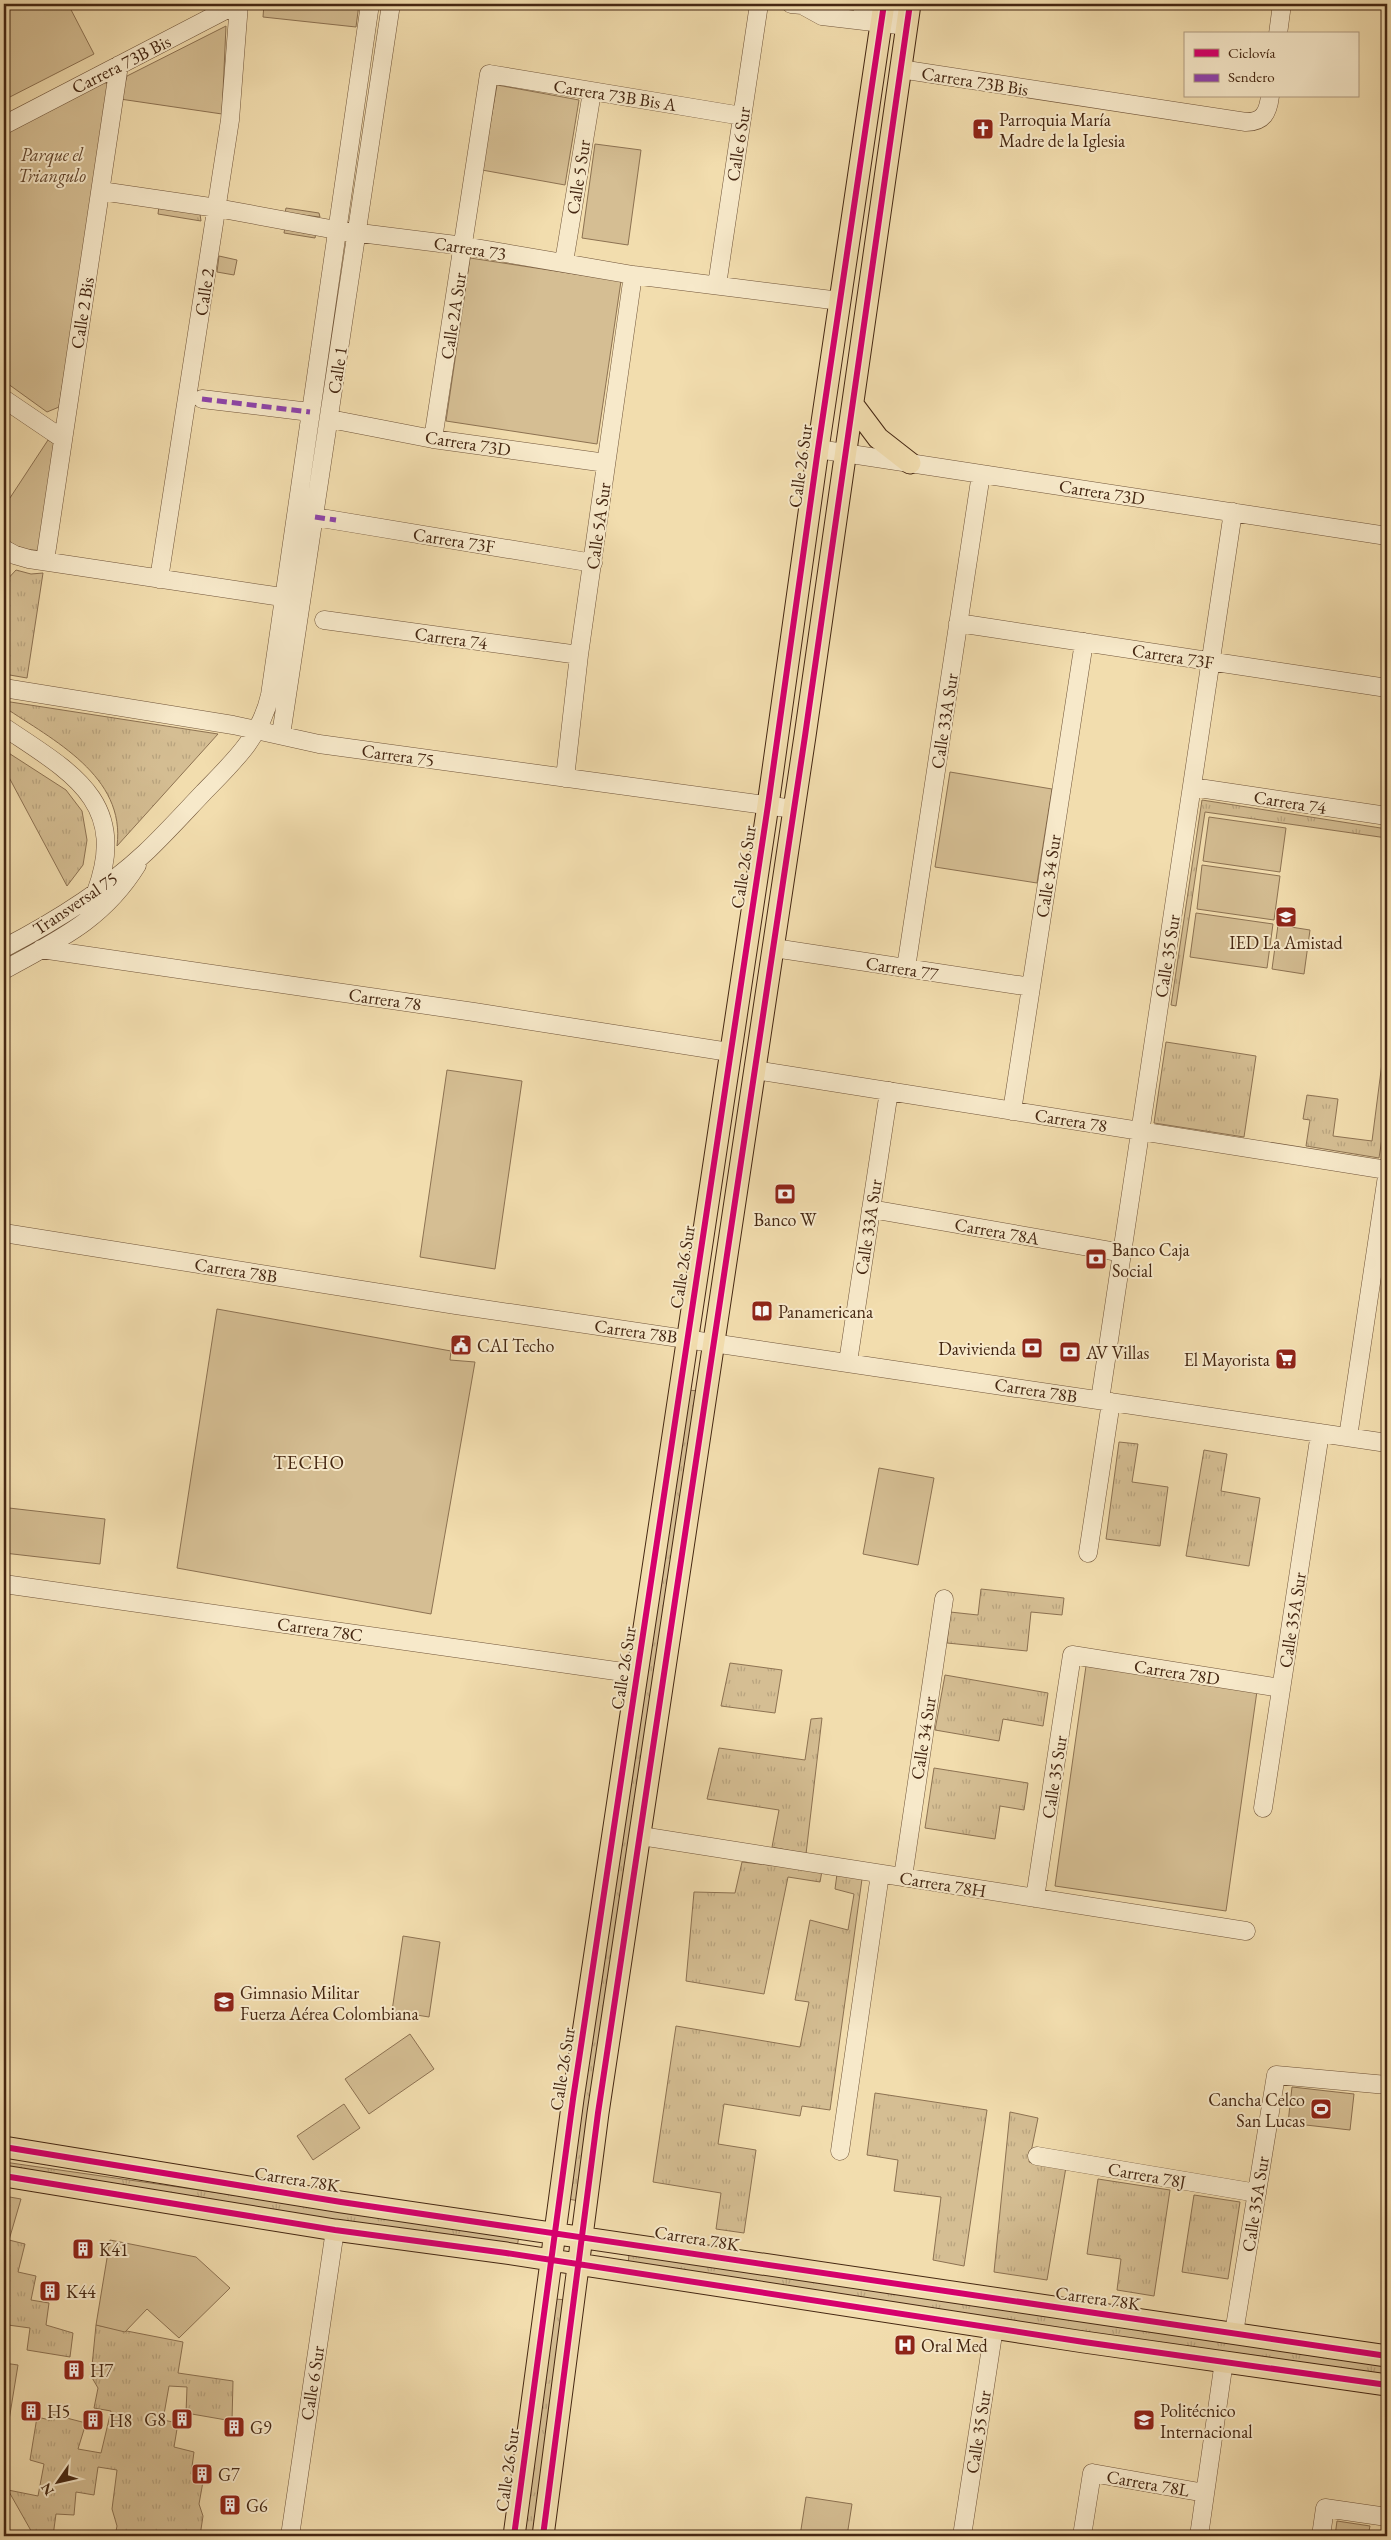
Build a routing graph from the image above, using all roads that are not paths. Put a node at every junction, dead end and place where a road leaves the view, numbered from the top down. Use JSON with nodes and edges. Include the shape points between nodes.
{"nodes":[{"id":1,"x":238,"y":4,"type":"edge"},
{"id":2,"x":370,"y":4,"type":"edge"},
{"id":3,"x":391,"y":4,"type":"edge"},
{"id":4,"x":759,"y":4,"type":"edge"},
{"id":5,"x":800,"y":4,"type":"edge"},
{"id":6,"x":860,"y":4,"type":"edge"},
{"id":7,"x":1282,"y":4,"type":"edge"},
{"id":8,"x":883,"y":12,"type":"edge"},
{"id":9,"x":909,"y":13,"type":"edge"},
{"id":10,"x":1278,"y":32,"type":"edge"},
{"id":11,"x":119,"y":65,"type":"junction"},
{"id":12,"x":900,"y":69,"type":"junction"},
{"id":13,"x":489,"y":74,"type":"joint"},
{"id":14,"x":592,"y":92,"type":"junction"},
{"id":15,"x":1270,"y":98,"type":"edge"},
{"id":16,"x":742,"y":116,"type":"junction"},
{"id":17,"x":4,"y":125,"type":"edge"},
{"id":18,"x":100,"y":191,"type":"junction"},
{"id":19,"x":217,"y":208,"type":"junction"},
{"id":20,"x":336,"y":230,"type":"junction"},
{"id":21,"x":358,"y":232,"type":"junction"},
{"id":22,"x":464,"y":246,"type":"junction"},
{"id":23,"x":564,"y":262,"type":"junction"},
{"id":24,"x":633,"y":276,"type":"junction"},
{"id":25,"x":717,"y":285,"type":"junction"},
{"id":26,"x":840,"y":301,"type":"junction"},
{"id":27,"x":202,"y":398,"type":"dead end"},
{"id":28,"x":4,"y":399,"type":"edge"},
{"id":29,"x":854,"y":406,"type":"junction"},
{"id":30,"x":310,"y":412,"type":"junction"},
{"id":31,"x":330,"y":419,"type":"junction"},
{"id":32,"x":63,"y":439,"type":"junction"},
{"id":33,"x":434,"y":439,"type":"junction"},
{"id":34,"x":818,"y":449,"type":"junction"},
{"id":35,"x":847,"y":453,"type":"junction"},
{"id":36,"x":606,"y":463,"type":"junction"},
{"id":37,"x":910,"y":463,"type":"junction"},
{"id":38,"x":981,"y":474,"type":"junction"},
{"id":39,"x":299,"y":488,"type":"junction"},
{"id":40,"x":319,"y":490,"type":"junction"},
{"id":41,"x":1233,"y":512,"type":"junction"},
{"id":42,"x":315,"y":516,"type":"junction"},
{"id":43,"x":1387,"y":536,"type":"edge"},
{"id":44,"x":4,"y":549,"type":"edge"},
{"id":45,"x":45,"y":561,"type":"junction"},
{"id":46,"x":593,"y":563,"type":"junction"},
{"id":47,"x":159,"y":579,"type":"junction"},
{"id":48,"x":282,"y":598,"type":"junction"},
{"id":49,"x":324,"y":620,"type":"dead end"},
{"id":50,"x":958,"y":623,"type":"junction"},
{"id":51,"x":1084,"y":642,"type":"junction"},
{"id":52,"x":579,"y":656,"type":"junction"},
{"id":53,"x":1211,"y":662,"type":"junction"},
{"id":54,"x":4,"y":688,"type":"edge"},
{"id":55,"x":1387,"y":688,"type":"edge"},
{"id":56,"x":4,"y":727,"type":"edge"},
{"id":57,"x":258,"y":730,"type":"junction"},
{"id":58,"x":281,"y":736,"type":"junction"},
{"id":59,"x":565,"y":778,"type":"junction"},
{"id":60,"x":1192,"y":787,"type":"junction"},
{"id":61,"x":768,"y":805,"type":"junction"},
{"id":62,"x":794,"y":809,"type":"junction"},
{"id":63,"x":1387,"y":816,"type":"edge"},
{"id":64,"x":144,"y":854,"type":"junction"},
{"id":65,"x":96,"y":892,"type":"junction"},
{"id":66,"x":4,"y":948,"type":"edge"},
{"id":67,"x":774,"y":948,"type":"junction"},
{"id":68,"x":41,"y":950,"type":"junction"},
{"id":69,"x":906,"y":968,"type":"junction"},
{"id":70,"x":4,"y":970,"type":"edge"},
{"id":71,"x":1031,"y":988,"type":"junction"},
{"id":72,"x":730,"y":1052,"type":"junction"},
{"id":73,"x":755,"y":1070,"type":"junction"},
{"id":74,"x":889,"y":1091,"type":"junction"},
{"id":75,"x":1012,"y":1111,"type":"junction"},
{"id":76,"x":1141,"y":1131,"type":"junction"},
{"id":77,"x":1387,"y":1170,"type":"edge"},
{"id":78,"x":1387,"y":1176,"type":"edge"},
{"id":79,"x":871,"y":1209,"type":"junction"},
{"id":80,"x":4,"y":1232,"type":"edge"},
{"id":81,"x":1123,"y":1253,"type":"junction"},
{"id":82,"x":1379,"y":1290,"type":"edge"},
{"id":83,"x":686,"y":1338,"type":"junction"},
{"id":84,"x":715,"y":1343,"type":"junction"},
{"id":85,"x":848,"y":1362,"type":"junction"},
{"id":86,"x":1106,"y":1401,"type":"junction"},
{"id":87,"x":1320,"y":1433,"type":"junction"},
{"id":88,"x":1348,"y":1437,"type":"junction"},
{"id":89,"x":1387,"y":1443,"type":"edge"},
{"id":90,"x":1088,"y":1554,"type":"dead end"},
{"id":91,"x":4,"y":1584,"type":"edge"},
{"id":92,"x":944,"y":1599,"type":"dead end"},
{"id":93,"x":1072,"y":1655,"type":"joint"},
{"id":94,"x":637,"y":1674,"type":"junction"},
{"id":95,"x":1281,"y":1688,"type":"junction"},
{"id":96,"x":1263,"y":1808,"type":"dead end"},
{"id":97,"x":641,"y":1836,"type":"junction"},
{"id":98,"x":880,"y":1874,"type":"junction"},
{"id":99,"x":902,"y":1877,"type":"junction"},
{"id":100,"x":1035,"y":1898,"type":"junction"},
{"id":101,"x":1246,"y":1931,"type":"dead end"},
{"id":102,"x":1387,"y":2085,"type":"edge"},
{"id":103,"x":4,"y":2146,"type":"edge"},
{"id":104,"x":840,"y":2151,"type":"dead end"},
{"id":105,"x":1038,"y":2156,"type":"dead end"},
{"id":106,"x":4,"y":2176,"type":"edge"},
{"id":107,"x":1257,"y":2193,"type":"junction"},
{"id":108,"x":335,"y":2230,"type":"junction"},
{"id":109,"x":554,"y":2232,"type":"junction"},
{"id":110,"x":583,"y":2236,"type":"junction"},
{"id":111,"x":550,"y":2259,"type":"junction"},
{"id":112,"x":579,"y":2264,"type":"junction"},
{"id":113,"x":994,"y":2328,"type":"junction"},
{"id":114,"x":1234,"y":2333,"type":"junction"},
{"id":115,"x":1387,"y":2356,"type":"edge"},
{"id":116,"x":1224,"y":2362,"type":"junction"},
{"id":117,"x":1387,"y":2385,"type":"edge"},
{"id":118,"x":1205,"y":2492,"type":"junction"},
{"id":119,"x":1387,"y":2517,"type":"edge"},
{"id":120,"x":290,"y":2536,"type":"edge"},
{"id":121,"x":514,"y":2536,"type":"edge"},
{"id":122,"x":543,"y":2536,"type":"edge"},
{"id":123,"x":962,"y":2536,"type":"edge"},
{"id":124,"x":1082,"y":2536,"type":"edge"},
{"id":125,"x":1199,"y":2536,"type":"edge"},
{"id":126,"x":1320,"y":2536,"type":"edge"}],
"edges":[{"from":1,"to":11,"type":"street","name":"Carrera 73B Bis"},
{"from":1,"to":19,"type":"street","name":"Calle 2","via":[[230,120]]},
{"from":2,"to":20,"type":"street","name":"Calle 1"},
{"from":3,"to":21,"type":"street","name":"Calle 1"},
{"from":4,"to":16,"type":"street","name":"Calle 6 Sur"},
{"from":5,"to":8,"type":"street","via":[[822,16]]},
{"from":6,"to":8,"type":"street"},
{"from":7,"to":10,"type":"street"},
{"from":8,"to":9,"type":"street"},
{"from":8,"to":26,"type":"main road","name":"Calle 26 Sur"},
{"from":9,"to":12,"type":"main road"},
{"from":11,"to":17,"type":"street","name":"Carrera 73B Bis"},
{"from":11,"to":18,"type":"street","name":"Calle 2 Bis"},
{"from":12,"to":15,"type":"street","name":"Carrera 73B Bis","via":[[1246,122],[1262,118]]},
{"from":12,"to":29,"type":"main road"},
{"from":13,"to":14,"type":"street","name":"Carrera 73B Bis A"},
{"from":13,"to":22,"type":"street","name":"Calle 2A Sur"},
{"from":14,"to":16,"type":"street","name":"Carrera 73B Bis A"},
{"from":14,"to":23,"type":"street","name":"Calle 5 Sur"},
{"from":16,"to":25,"type":"street","name":"Calle 6 Sur"},
{"from":18,"to":19,"type":"street","name":"Carrera 73"},
{"from":18,"to":32,"type":"street","name":"Calle 2 Bis"},
{"from":19,"to":20,"type":"street","name":"Carrera 73"},
{"from":19,"to":47,"type":"street","name":"Calle 2"},
{"from":20,"to":21,"type":"street","name":"Carrera 73"},
{"from":20,"to":30,"type":"street","name":"Calle 1"},
{"from":21,"to":22,"type":"street","name":"Carrera 73"},
{"from":21,"to":31,"type":"street","name":"Calle 1"},
{"from":22,"to":23,"type":"street","name":"Carrera 73"},
{"from":22,"to":33,"type":"street","name":"Calle 2A Sur"},
{"from":23,"to":24,"type":"street","name":"Carrera 73"},
{"from":24,"to":25,"type":"street","name":"Carrera 73"},
{"from":24,"to":36,"type":"street","name":"Calle 5A Sur"},
{"from":25,"to":26,"type":"street","name":"Carrera 73"},
{"from":26,"to":34,"type":"main road","name":"Calle 26 Sur"},
{"from":27,"to":30,"type":"street"},
{"from":28,"to":32,"type":"street"},
{"from":29,"to":35,"type":"main road"},
{"from":29,"to":37,"type":"main road","via":[[878,438]]},
{"from":30,"to":39,"type":"street","name":"Calle 1"},
{"from":31,"to":33,"type":"street","name":"Carrera 73D"},
{"from":31,"to":40,"type":"street","name":"Calle 1"},
{"from":32,"to":45,"type":"street","name":"Calle 2 Bis"},
{"from":33,"to":36,"type":"street","name":"Carrera 73D"},
{"from":34,"to":35,"type":"street","name":"Carrera 73D"},
{"from":34,"to":61,"type":"main road","name":"Calle 26 Sur"},
{"from":35,"to":37,"type":"street","name":"Carrera 73D"},
{"from":35,"to":62,"type":"main road"},
{"from":36,"to":46,"type":"street","name":"Calle 5A Sur"},
{"from":37,"to":38,"type":"street","name":"Carrera 73D"},
{"from":38,"to":41,"type":"street","name":"Carrera 73D"},
{"from":38,"to":50,"type":"street","name":"Calle 33A Sur"},
{"from":39,"to":40,"type":"street"},
{"from":39,"to":48,"type":"street","name":"Calle 1"},
{"from":40,"to":42,"type":"street","name":"Calle 1"},
{"from":41,"to":43,"type":"street","name":"Carrera 73D"},
{"from":41,"to":53,"type":"street","name":"Calle 35 Sur"},
{"from":42,"to":46,"type":"street","name":"Carrera 73F"},
{"from":42,"to":58,"type":"street","name":"Calle 1"},
{"from":44,"to":45,"type":"street","via":[[15,556]]},
{"from":45,"to":47,"type":"street"},
{"from":46,"to":52,"type":"street","name":"Calle 5A Sur"},
{"from":47,"to":48,"type":"street"},
{"from":48,"to":57,"type":"street","name":"Calle 1","via":[[270,695]]},
{"from":49,"to":52,"type":"street","name":"Carrera 74"},
{"from":50,"to":51,"type":"street","name":"Carrera 73F"},
{"from":50,"to":69,"type":"street","name":"Calle 33A Sur"},
{"from":51,"to":53,"type":"street","name":"Carrera 73F"},
{"from":51,"to":71,"type":"street","name":"Calle 34 Sur"},
{"from":52,"to":59,"type":"street","name":"Calle 5A Sur"},
{"from":53,"to":55,"type":"street","name":"Carrera 73F"},
{"from":53,"to":60,"type":"street","name":"Calle 35 Sur"},
{"from":54,"to":57,"type":"street","name":"Carrera 75"},
{"from":56,"to":65,"type":"street","via":[[73,775],[96,805],[103,824],[106,858]]},
{"from":57,"to":58,"type":"street","name":"Carrera 75"},
{"from":57,"to":64,"type":"street","name":"Transversal 75","via":[[235,760]]},
{"from":58,"to":59,"type":"street","name":"Carrera 75"},
{"from":59,"to":61,"type":"street","name":"Carrera 75"},
{"from":60,"to":63,"type":"street","name":"Carrera 74"},
{"from":60,"to":76,"type":"street","name":"Calle 35 Sur"},
{"from":61,"to":62,"type":"street","name":"Carrera 75"},
{"from":61,"to":72,"type":"main road","name":"Calle 26 Sur"},
{"from":62,"to":67,"type":"main road"},
{"from":64,"to":65,"type":"street","name":"Transversal 75"},
{"from":64,"to":68,"type":"street","name":"Transversal 75","via":[[123,888],[106,906],[84,924]]},
{"from":65,"to":66,"type":"street","name":"Transversal 75","via":[[59,918]]},
{"from":67,"to":69,"type":"street","name":"Carrera 77"},
{"from":67,"to":73,"type":"main road"},
{"from":68,"to":70,"type":"street","name":"Transversal 75"},
{"from":68,"to":72,"type":"street","name":"Carrera 78"},
{"from":69,"to":71,"type":"street","name":"Carrera 77"},
{"from":71,"to":75,"type":"street","name":"Calle 34 Sur"},
{"from":72,"to":83,"type":"main road","name":"Calle 26 Sur"},
{"from":73,"to":74,"type":"street","name":"Carrera 78"},
{"from":73,"to":84,"type":"main road"},
{"from":74,"to":75,"type":"street","name":"Carrera 78"},
{"from":74,"to":79,"type":"street","name":"Calle 33A Sur"},
{"from":75,"to":76,"type":"street","name":"Carrera 78"},
{"from":76,"to":77,"type":"street","name":"Carrera 78"},
{"from":76,"to":81,"type":"street","name":"Calle 35 Sur"},
{"from":78,"to":82,"type":"street"},
{"from":79,"to":81,"type":"street","name":"Carrera 78A"},
{"from":79,"to":85,"type":"street","name":"Calle 33A Sur"},
{"from":80,"to":83,"type":"street","name":"Carrera 78B"},
{"from":81,"to":86,"type":"street","name":"Calle 35 Sur"},
{"from":82,"to":88,"type":"street"},
{"from":83,"to":84,"type":"street","name":"Carrera 78B"},
{"from":83,"to":94,"type":"main road","name":"Calle 26 Sur"},
{"from":84,"to":85,"type":"street","name":"Carrera 78B"},
{"from":84,"to":97,"type":"main road"},
{"from":85,"to":86,"type":"street","name":"Carrera 78B"},
{"from":86,"to":87,"type":"street","name":"Carrera 78B"},
{"from":86,"to":90,"type":"street","name":"Calle 35 Sur"},
{"from":87,"to":88,"type":"street","name":"Carrera 78B"},
{"from":87,"to":95,"type":"street","name":"Calle 35A Sur"},
{"from":88,"to":89,"type":"street","name":"Carrera 78B"},
{"from":91,"to":94,"type":"street","name":"Carrera 78C"},
{"from":92,"to":99,"type":"street","name":"Calle 34 Sur"},
{"from":93,"to":95,"type":"street","name":"Carrera 78D"},
{"from":93,"to":100,"type":"street","name":"Calle 35 Sur"},
{"from":94,"to":109,"type":"main road","name":"Calle 26 Sur"},
{"from":95,"to":96,"type":"street","name":"Calle 35A Sur"},
{"from":97,"to":98,"type":"street","name":"Carrera 78H"},
{"from":97,"to":110,"type":"main road","via":[[598,2113]]},
{"from":98,"to":99,"type":"street","name":"Carrera 78H"},
{"from":98,"to":104,"type":"street"},
{"from":99,"to":100,"type":"street","name":"Carrera 78H"},
{"from":100,"to":101,"type":"street","name":"Carrera 78H"},
{"from":102,"to":107,"type":"street","name":"Calle 35A Sur","via":[[1276,2075]]},
{"from":103,"to":109,"type":"main road","name":"Carrera 78K","via":[[341,2202]]},
{"from":105,"to":107,"type":"street","name":"Carrera 78J"},
{"from":106,"to":108,"type":"main road"},
{"from":107,"to":114,"type":"street","name":"Calle 35A Sur"},
{"from":108,"to":111,"type":"main road"},
{"from":108,"to":120,"type":"street","name":"Calle 6 Sur"},
{"from":109,"to":110,"type":"main road","name":"Carrera 78K"},
{"from":109,"to":111,"type":"main road","name":"Calle 26 Sur"},
{"from":110,"to":112,"type":"main road"},
{"from":110,"to":114,"type":"main road","name":"Carrera 78K"},
{"from":111,"to":112,"type":"main road"},
{"from":111,"to":121,"type":"main road","name":"Calle 26 Sur"},
{"from":112,"to":113,"type":"main road"},
{"from":112,"to":122,"type":"main road"},
{"from":113,"to":116,"type":"main road"},
{"from":113,"to":123,"type":"street","name":"Calle 35 Sur"},
{"from":114,"to":115,"type":"main road","name":"Carrera 78K"},
{"from":116,"to":117,"type":"main road"},
{"from":116,"to":118,"type":"street"},
{"from":118,"to":124,"type":"street","name":"Carrera 78L","via":[[1092,2473]]},
{"from":118,"to":125,"type":"street"},
{"from":119,"to":126,"type":"street","via":[[1325,2508]]}]}
